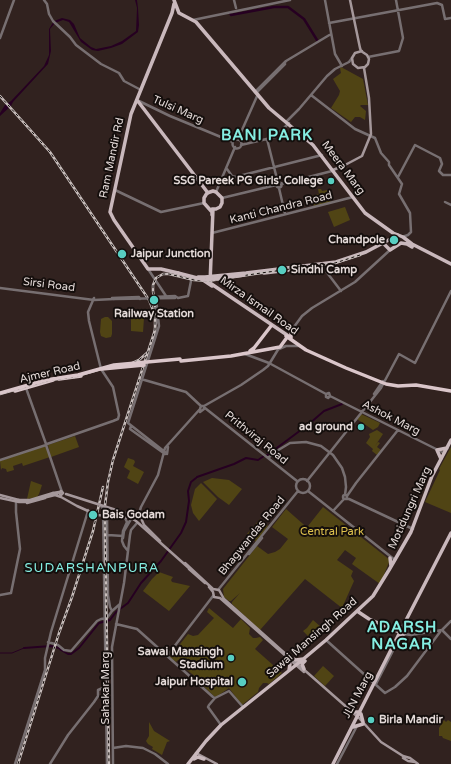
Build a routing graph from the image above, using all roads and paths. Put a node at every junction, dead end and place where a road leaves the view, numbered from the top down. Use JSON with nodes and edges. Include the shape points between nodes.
{"nodes":[{"id":1,"x":14,"y":0,"type":"edge"},
{"id":2,"x":44,"y":0,"type":"edge"},
{"id":3,"x":234,"y":0,"type":"edge"},
{"id":4,"x":282,"y":0,"type":"edge"},
{"id":5,"x":290,"y":0,"type":"edge"},
{"id":6,"x":325,"y":0,"type":"edge"},
{"id":7,"x":350,"y":0,"type":"edge"},
{"id":8,"x":396,"y":0,"type":"edge"},
{"id":9,"x":174,"y":1,"type":"edge"},
{"id":10,"x":175,"y":10,"type":"junction"},
{"id":11,"x":236,"y":10,"type":"junction"},
{"id":12,"x":398,"y":10,"type":"junction"},
{"id":13,"x":181,"y":15,"type":"junction"},
{"id":14,"x":451,"y":18,"type":"edge"},
{"id":15,"x":353,"y":19,"type":"junction"},
{"id":16,"x":194,"y":20,"type":"junction"},
{"id":17,"x":329,"y":23,"type":"junction"},
{"id":18,"x":331,"y":34,"type":"junction"},
{"id":19,"x":0,"y":38,"type":"edge"},
{"id":20,"x":360,"y":51,"type":"junction"},
{"id":21,"x":368,"y":57,"type":"junction"},
{"id":22,"x":352,"y":58,"type":"junction"},
{"id":23,"x":348,"y":62,"type":"junction"},
{"id":24,"x":353,"y":65,"type":"junction"},
{"id":25,"x":342,"y":66,"type":"junction"},
{"id":26,"x":363,"y":69,"type":"junction"},
{"id":27,"x":141,"y":90,"type":"junction"},
{"id":28,"x":257,"y":92,"type":"junction"},
{"id":29,"x":310,"y":95,"type":"junction"},
{"id":30,"x":138,"y":101,"type":"junction"},
{"id":31,"x":288,"y":122,"type":"junction"},
{"id":32,"x":371,"y":136,"type":"junction"},
{"id":33,"x":238,"y":139,"type":"junction"},
{"id":34,"x":267,"y":139,"type":"junction"},
{"id":35,"x":233,"y":142,"type":"junction"},
{"id":36,"x":241,"y":145,"type":"junction"},
{"id":37,"x":235,"y":147,"type":"junction"},
{"id":38,"x":322,"y":155,"type":"junction"},
{"id":39,"x":274,"y":167,"type":"junction"},
{"id":40,"x":227,"y":169,"type":"junction"},
{"id":41,"x":333,"y":170,"type":"junction"},
{"id":42,"x":451,"y":175,"type":"edge"},
{"id":43,"x":398,"y":178,"type":"junction"},
{"id":44,"x":278,"y":184,"type":"junction"},
{"id":45,"x":116,"y":190,"type":"junction"},
{"id":46,"x":216,"y":192,"type":"junction"},
{"id":47,"x":208,"y":193,"type":"junction"},
{"id":48,"x":353,"y":197,"type":"junction"},
{"id":49,"x":114,"y":198,"type":"junction"},
{"id":50,"x":222,"y":198,"type":"junction"},
{"id":51,"x":445,"y":202,"type":"dead end"},
{"id":52,"x":204,"y":203,"type":"junction"},
{"id":53,"x":451,"y":205,"type":"edge"},
{"id":54,"x":208,"y":208,"type":"junction"},
{"id":55,"x":213,"y":210,"type":"junction"},
{"id":56,"x":285,"y":214,"type":"junction"},
{"id":57,"x":212,"y":233,"type":"junction"},
{"id":58,"x":393,"y":233,"type":"junction"},
{"id":59,"x":401,"y":236,"type":"junction"},
{"id":60,"x":392,"y":239,"type":"junction"},
{"id":61,"x":402,"y":243,"type":"junction"},
{"id":62,"x":383,"y":244,"type":"junction"},
{"id":63,"x":390,"y":250,"type":"junction"},
{"id":64,"x":322,"y":265,"type":"junction"},
{"id":65,"x":451,"y":265,"type":"edge"},
{"id":66,"x":149,"y":267,"type":"junction"},
{"id":67,"x":162,"y":269,"type":"junction"},
{"id":68,"x":210,"y":272,"type":"junction"},
{"id":69,"x":245,"y":274,"type":"junction"},
{"id":70,"x":215,"y":276,"type":"junction"},
{"id":71,"x":191,"y":277,"type":"junction"},
{"id":72,"x":210,"y":280,"type":"junction"},
{"id":73,"x":0,"y":288,"type":"edge"},
{"id":74,"x":341,"y":291,"type":"junction"},
{"id":75,"x":451,"y":291,"type":"edge"},
{"id":76,"x":165,"y":297,"type":"junction"},
{"id":77,"x":177,"y":297,"type":"junction"},
{"id":78,"x":113,"y":298,"type":"junction"},
{"id":79,"x":95,"y":299,"type":"junction"},
{"id":80,"x":274,"y":327,"type":"junction"},
{"id":81,"x":287,"y":336,"type":"junction"},
{"id":82,"x":300,"y":347,"type":"junction"},
{"id":83,"x":278,"y":348,"type":"junction"},
{"id":84,"x":253,"y":350,"type":"junction"},
{"id":85,"x":243,"y":353,"type":"junction"},
{"id":86,"x":148,"y":359,"type":"junction"},
{"id":87,"x":181,"y":360,"type":"junction"},
{"id":88,"x":140,"y":364,"type":"junction"},
{"id":89,"x":269,"y":364,"type":"junction"},
{"id":90,"x":101,"y":368,"type":"junction"},
{"id":91,"x":141,"y":380,"type":"junction"},
{"id":92,"x":383,"y":383,"type":"junction"},
{"id":93,"x":26,"y":386,"type":"junction"},
{"id":94,"x":451,"y":391,"type":"edge"},
{"id":95,"x":0,"y":393,"type":"edge"},
{"id":96,"x":203,"y":408,"type":"junction"},
{"id":97,"x":361,"y":412,"type":"junction"},
{"id":98,"x":131,"y":427,"type":"junction"},
{"id":99,"x":398,"y":430,"type":"junction"},
{"id":100,"x":451,"y":441,"type":"edge"},
{"id":101,"x":46,"y":444,"type":"junction"},
{"id":102,"x":167,"y":447,"type":"junction"},
{"id":103,"x":159,"y":448,"type":"junction"},
{"id":104,"x":447,"y":448,"type":"junction"},
{"id":105,"x":437,"y":450,"type":"junction"},
{"id":106,"x":330,"y":452,"type":"junction"},
{"id":107,"x":165,"y":453,"type":"junction"},
{"id":108,"x":445,"y":454,"type":"junction"},
{"id":109,"x":268,"y":458,"type":"junction"},
{"id":110,"x":441,"y":459,"type":"junction"},
{"id":111,"x":0,"y":460,"type":"edge"},
{"id":112,"x":307,"y":481,"type":"junction"},
{"id":113,"x":297,"y":482,"type":"junction"},
{"id":114,"x":308,"y":491,"type":"junction"},
{"id":115,"x":348,"y":491,"type":"junction"},
{"id":116,"x":298,"y":492,"type":"junction"},
{"id":117,"x":62,"y":494,"type":"junction"},
{"id":118,"x":0,"y":497,"type":"edge"},
{"id":119,"x":346,"y":497,"type":"junction"},
{"id":120,"x":15,"y":500,"type":"junction"},
{"id":121,"x":103,"y":508,"type":"junction"},
{"id":122,"x":333,"y":511,"type":"junction"},
{"id":123,"x":125,"y":518,"type":"junction"},
{"id":124,"x":131,"y":519,"type":"junction"},
{"id":125,"x":138,"y":520,"type":"junction"},
{"id":126,"x":128,"y":522,"type":"junction"},
{"id":127,"x":413,"y":528,"type":"junction"},
{"id":128,"x":451,"y":533,"type":"edge"},
{"id":129,"x":108,"y":535,"type":"junction"},
{"id":130,"x":123,"y":536,"type":"junction"},
{"id":131,"x":451,"y":537,"type":"edge"},
{"id":132,"x":167,"y":548,"type":"junction"},
{"id":133,"x":128,"y":551,"type":"junction"},
{"id":134,"x":171,"y":552,"type":"junction"},
{"id":135,"x":390,"y":558,"type":"junction"},
{"id":136,"x":395,"y":561,"type":"junction"},
{"id":137,"x":391,"y":567,"type":"junction"},
{"id":138,"x":203,"y":582,"type":"junction"},
{"id":139,"x":217,"y":593,"type":"junction"},
{"id":140,"x":0,"y":594,"type":"edge"},
{"id":141,"x":417,"y":600,"type":"junction"},
{"id":142,"x":121,"y":604,"type":"junction"},
{"id":143,"x":363,"y":608,"type":"junction"},
{"id":144,"x":112,"y":611,"type":"junction"},
{"id":145,"x":359,"y":612,"type":"junction"},
{"id":146,"x":363,"y":616,"type":"junction"},
{"id":147,"x":354,"y":617,"type":"junction"},
{"id":148,"x":104,"y":619,"type":"junction"},
{"id":149,"x":451,"y":621,"type":"edge"},
{"id":150,"x":117,"y":624,"type":"junction"},
{"id":151,"x":441,"y":631,"type":"junction"},
{"id":152,"x":400,"y":634,"type":"junction"},
{"id":153,"x":451,"y":639,"type":"edge"},
{"id":154,"x":327,"y":641,"type":"junction"},
{"id":155,"x":48,"y":643,"type":"junction"},
{"id":156,"x":167,"y":656,"type":"junction"},
{"id":157,"x":288,"y":657,"type":"junction"},
{"id":158,"x":306,"y":658,"type":"junction"},
{"id":159,"x":298,"y":665,"type":"junction"},
{"id":160,"x":304,"y":669,"type":"junction"},
{"id":161,"x":288,"y":671,"type":"junction"},
{"id":162,"x":112,"y":684,"type":"junction"},
{"id":163,"x":105,"y":685,"type":"junction"},
{"id":164,"x":376,"y":685,"type":"junction"},
{"id":165,"x":214,"y":698,"type":"junction"},
{"id":166,"x":243,"y":707,"type":"junction"},
{"id":167,"x":352,"y":712,"type":"junction"},
{"id":168,"x":361,"y":713,"type":"junction"},
{"id":169,"x":357,"y":718,"type":"junction"},
{"id":170,"x":363,"y":723,"type":"junction"},
{"id":171,"x":221,"y":725,"type":"junction"},
{"id":172,"x":355,"y":726,"type":"junction"},
{"id":173,"x":114,"y":748,"type":"junction"},
{"id":174,"x":199,"y":755,"type":"junction"},
{"id":175,"x":194,"y":759,"type":"junction"},
{"id":176,"x":15,"y":764,"type":"edge"},
{"id":177,"x":50,"y":764,"type":"edge"},
{"id":178,"x":107,"y":764,"type":"edge"},
{"id":179,"x":114,"y":764,"type":"edge"},
{"id":180,"x":168,"y":764,"type":"edge"},
{"id":181,"x":189,"y":764,"type":"edge"},
{"id":182,"x":216,"y":764,"type":"edge"},
{"id":183,"x":334,"y":764,"type":"edge"},
{"id":184,"x":417,"y":764,"type":"edge"}],
"edges":[{"from":1,"to":19,"type":"street"},
{"from":2,"to":27,"type":"street","via":[[50,18],[76,45],[101,64],[119,73],[124,81]]},
{"from":3,"to":11,"type":"street"},
{"from":4,"to":11,"type":"street"},
{"from":5,"to":11,"type":"street"},
{"from":6,"to":17,"type":"street"},
{"from":7,"to":15,"type":"main road"},
{"from":8,"to":12,"type":"street"},
{"from":9,"to":10,"type":"main road","name":"Ram Mandir Rd"},
{"from":10,"to":13,"type":"main road"},
{"from":10,"to":13,"type":"main road","name":"Meera Marg","via":[[175,13]]},
{"from":10,"to":16,"type":"main road","name":"Meera Marg"},
{"from":10,"to":27,"type":"main road","name":"Ram Mandir Rd"},
{"from":11,"to":16,"type":"street"},
{"from":12,"to":14,"type":"street","via":[[441,4],[445,19]]},
{"from":12,"to":15,"type":"street"},
{"from":12,"to":21,"type":"street","via":[[403,38],[399,51]]},
{"from":13,"to":16,"type":"main road","name":"Meera Marg"},
{"from":15,"to":17,"type":"street"},
{"from":15,"to":20,"type":"main road"},
{"from":16,"to":28,"type":"main road","name":"Meera Marg"},
{"from":17,"to":18,"type":"street"},
{"from":18,"to":25,"type":"street","via":[[335,54]]},
{"from":18,"to":28,"type":"street","via":[[288,60]]},
{"from":20,"to":21,"type":"main road"},
{"from":20,"to":22,"type":"main road"},
{"from":21,"to":26,"type":"main road","via":[[368,64]]},
{"from":22,"to":23,"type":"street"},
{"from":22,"to":24,"type":"main road"},
{"from":23,"to":24,"type":"street"},
{"from":23,"to":25,"type":"street"},
{"from":24,"to":26,"type":"main road"},
{"from":25,"to":29,"type":"street","via":[[332,71]]},
{"from":26,"to":32,"type":"main road","via":[[369,99]]},
{"from":27,"to":30,"type":"main road","name":"Ram Mandir Rd"},
{"from":28,"to":31,"type":"main road","name":"Meera Marg","via":[[269,108]]},
{"from":28,"to":33,"type":"street"},
{"from":29,"to":31,"type":"street"},
{"from":29,"to":32,"type":"street","via":[[355,129]]},
{"from":30,"to":35,"type":"street","name":"Tulsi Marg"},
{"from":30,"to":45,"type":"main road","name":"Ram Mandir Rd","via":[[129,123]]},
{"from":30,"to":47,"type":"main road"},
{"from":31,"to":34,"type":"street","via":[[277,136]]},
{"from":31,"to":38,"type":"main road","name":"Meera Marg","via":[[310,140]]},
{"from":32,"to":41,"type":"main road","via":[[362,156]]},
{"from":32,"to":43,"type":"street","via":[[375,138],[381,153]]},
{"from":33,"to":35,"type":"street"},
{"from":33,"to":36,"type":"street"},
{"from":34,"to":36,"type":"street"},
{"from":34,"to":39,"type":"street"},
{"from":35,"to":37,"type":"street"},
{"from":36,"to":37,"type":"street"},
{"from":37,"to":40,"type":"street"},
{"from":38,"to":39,"type":"street","name":"Meera Marg"},
{"from":38,"to":41,"type":"main road","name":"Meera Marg"},
{"from":39,"to":40,"type":"street","name":"Meera Marg","via":[[234,177]]},
{"from":39,"to":44,"type":"street"},
{"from":40,"to":46,"type":"street"},
{"from":41,"to":44,"type":"street"},
{"from":41,"to":48,"type":"main road","name":"Meera Marg"},
{"from":42,"to":43,"type":"street","via":[[443,175],[439,171],[442,164],[440,158],[415,145]]},
{"from":43,"to":59,"type":"street","via":[[402,184],[399,194],[411,216],[411,232]]},
{"from":44,"to":50,"type":"street"},
{"from":44,"to":56,"type":"street","via":[[276,187],[279,188]]},
{"from":45,"to":49,"type":"main road","name":"Ram Mandir Rd"},
{"from":45,"to":52,"type":"street","via":[[162,212]]},
{"from":46,"to":47,"type":"main road"},
{"from":46,"to":50,"type":"main road"},
{"from":47,"to":52,"type":"main road"},
{"from":48,"to":56,"type":"street","name":"Kanti Chandra Road"},
{"from":48,"to":58,"type":"main road","name":"Meera Marg","via":[[365,213]]},
{"from":49,"to":66,"type":"main road","via":[[112,214],[143,262]]},
{"from":49,"to":66,"type":"main road","name":"Ram Mandir Rd","via":[[111,215]]},
{"from":50,"to":55,"type":"main road","via":[[221,205]]},
{"from":51,"to":53,"type":"street"},
{"from":52,"to":54,"type":"main road"},
{"from":54,"to":55,"type":"main road"},
{"from":54,"to":72,"type":"main road","via":[[212,213]]},
{"from":55,"to":57,"type":"main road"},
{"from":56,"to":57,"type":"street","name":"Kanti Chandra Road"},
{"from":57,"to":68,"type":"main road"},
{"from":58,"to":59,"type":"main road","name":"Meera Marg"},
{"from":58,"to":60,"type":"main road"},
{"from":59,"to":60,"type":"main road"},
{"from":59,"to":61,"type":"main road"},
{"from":59,"to":65,"type":"main road","name":"Meera Marg"},
{"from":60,"to":62,"type":"main road"},
{"from":61,"to":63,"type":"main road"},
{"from":61,"to":65,"type":"main road"},
{"from":62,"to":63,"type":"main road"},
{"from":62,"to":64,"type":"main road","via":[[367,254]]},
{"from":63,"to":74,"type":"street"},
{"from":64,"to":69,"type":"main road"},
{"from":64,"to":69,"type":"main road"},
{"from":64,"to":74,"type":"street"},
{"from":66,"to":67,"type":"main road"},
{"from":66,"to":76,"type":"street"},
{"from":67,"to":69,"type":"main road","bridge":true,"via":[[202,278]]},
{"from":67,"to":71,"type":"main road"},
{"from":68,"to":70,"type":"main road"},
{"from":68,"to":72,"type":"main road"},
{"from":69,"to":70,"type":"main road"},
{"from":69,"to":72,"type":"main road"},
{"from":70,"to":72,"type":"main road"},
{"from":71,"to":72,"type":"main road"},
{"from":71,"to":72,"type":"main road","name":"Mirza Ismail Road"},
{"from":71,"to":77,"type":"street","via":[[188,295]]},
{"from":71,"to":77,"type":"street","via":[[188,296]]},
{"from":72,"to":80,"type":"main road","name":"Mirza Ismail Road","via":[[212,285]]},
{"from":73,"to":79,"type":"street","name":"Sirsi Road"},
{"from":74,"to":81,"type":"street","via":[[309,310],[297,321]]},
{"from":75,"to":92,"type":"street","via":[[415,362],[399,354]]},
{"from":76,"to":77,"type":"street"},
{"from":76,"to":86,"type":"street","via":[[154,296],[159,326]]},
{"from":77,"to":78,"type":"street","bridge":true},
{"from":78,"to":78,"type":"street","via":[[139,297],[140,300]]},
{"from":78,"to":79,"type":"street","name":"Sirsi Road"},
{"from":79,"to":90,"type":"street","via":[[89,316]]},
{"from":80,"to":81,"type":"main road","name":"Mirza Ismail Road"},
{"from":80,"to":84,"type":"highway"},
{"from":81,"to":82,"type":"highway","name":"Mirza Ismail Road"},
{"from":81,"to":83,"type":"highway"},
{"from":82,"to":83,"type":"street"},
{"from":82,"to":92,"type":"highway","name":"Mirza Ismail Road"},
{"from":83,"to":84,"type":"highway"},
{"from":83,"to":89,"type":"street"},
{"from":84,"to":85,"type":"highway"},
{"from":84,"to":87,"type":"highway"},
{"from":85,"to":87,"type":"highway"},
{"from":85,"to":89,"type":"street"},
{"from":86,"to":87,"type":"street","via":[[180,357]]},
{"from":86,"to":91,"type":"street"},
{"from":87,"to":88,"type":"highway","bridge":true},
{"from":88,"to":90,"type":"highway","name":"Ajmer Road","bridge":true},
{"from":88,"to":95,"type":"highway","bridge":true,"via":[[101,369],[76,377],[52,380]]},
{"from":89,"to":96,"type":"street"},
{"from":89,"to":97,"type":"street","name":"Ashok Marg","via":[[326,394],[329,393],[330,396]]},
{"from":90,"to":93,"type":"highway","name":"Ajmer Road","via":[[63,378],[46,379]]},
{"from":90,"to":101,"type":"street","via":[[113,387],[118,419]]},
{"from":91,"to":96,"type":"street","name":"Prithviraj Road","via":[[186,392]]},
{"from":91,"to":98,"type":"street","via":[[128,421]]},
{"from":92,"to":94,"type":"highway","name":"Mirza Ismail Road"},
{"from":92,"to":97,"type":"street"},
{"from":93,"to":95,"type":"highway","name":"Ajmer Road"},
{"from":93,"to":101,"type":"street"},
{"from":96,"to":102,"type":"street"},
{"from":96,"to":109,"type":"street","name":"Prithviraj Road"},
{"from":97,"to":99,"type":"street","name":"Ashok Marg"},
{"from":97,"to":106,"type":"street"},
{"from":98,"to":103,"type":"street"},
{"from":98,"to":107,"type":"street"},
{"from":99,"to":105,"type":"street","name":"Ashok Marg"},
{"from":99,"to":115,"type":"street"},
{"from":100,"to":104,"type":"main road"},
{"from":100,"to":108,"type":"main road","name":"Motidungri Marg"},
{"from":101,"to":111,"type":"street"},
{"from":101,"to":117,"type":"street"},
{"from":102,"to":103,"type":"street"},
{"from":102,"to":107,"type":"street"},
{"from":103,"to":107,"type":"street"},
{"from":104,"to":105,"type":"main road"},
{"from":104,"to":108,"type":"main road"},
{"from":105,"to":108,"type":"street","name":"Ashok Marg"},
{"from":105,"to":110,"type":"main road"},
{"from":106,"to":109,"type":"street","via":[[317,444],[296,442],[281,448]]},
{"from":106,"to":112,"type":"street"},
{"from":106,"to":115,"type":"street","via":[[342,468]]},
{"from":107,"to":125,"type":"street","via":[[161,472]]},
{"from":107,"to":125,"type":"street","via":[[158,475],[140,508]]},
{"from":108,"to":110,"type":"main road"},
{"from":108,"to":127,"type":"main road","name":"Motidungri Marg"},
{"from":109,"to":113,"type":"street","name":"Prithviraj Road"},
{"from":110,"to":127,"type":"main road"},
{"from":112,"to":113,"type":"street","via":[[303,479]]},
{"from":112,"to":114,"type":"street","via":[[310,487]]},
{"from":113,"to":116,"type":"street"},
{"from":114,"to":116,"type":"street","via":[[303,494]]},
{"from":114,"to":122,"type":"street"},
{"from":115,"to":119,"type":"street"},
{"from":116,"to":139,"type":"street","name":"Bhagwandas Road"},
{"from":117,"to":118,"type":"main road","bridge":true,"via":[[23,502]]},
{"from":117,"to":120,"type":"main road"},
{"from":117,"to":120,"type":"main road","bridge":true},
{"from":117,"to":121,"type":"main road","bridge":true},
{"from":117,"to":125,"type":"main road","bridge":true},
{"from":117,"to":138,"type":"main road","bridge":true,"via":[[96,516],[134,519]]},
{"from":117,"to":155,"type":"street","via":[[69,501],[89,511]]},
{"from":118,"to":120,"type":"main road"},
{"from":118,"to":132,"type":"main road","bridge":true,"via":[[26,500],[56,493],[92,513],[134,518]]},
{"from":119,"to":122,"type":"street"},
{"from":119,"to":127,"type":"street"},
{"from":120,"to":140,"type":"street","via":[[20,549],[10,593]]},
{"from":121,"to":125,"type":"main road","bridge":true},
{"from":121,"to":148,"type":"street"},
{"from":122,"to":135,"type":"street"},
{"from":123,"to":124,"type":"street"},
{"from":123,"to":126,"type":"street"},
{"from":123,"to":129,"type":"street","via":[[107,515]]},
{"from":124,"to":125,"type":"street"},
{"from":124,"to":126,"type":"street"},
{"from":125,"to":132,"type":"main road"},
{"from":125,"to":133,"type":"street","via":[[131,530]]},
{"from":125,"to":142,"type":"street","via":[[132,531]]},
{"from":126,"to":130,"type":"street"},
{"from":127,"to":136,"type":"main road","name":"Motidungri Marg"},
{"from":128,"to":141,"type":"main road"},
{"from":129,"to":130,"type":"street"},
{"from":129,"to":144,"type":"street","via":[[108,596]]},
{"from":130,"to":133,"type":"street","via":[[122,542]]},
{"from":131,"to":141,"type":"main road"},
{"from":132,"to":134,"type":"main road","bridge":true},
{"from":133,"to":142,"type":"street"},
{"from":134,"to":138,"type":"main road"},
{"from":134,"to":139,"type":"main road"},
{"from":135,"to":136,"type":"street"},
{"from":135,"to":137,"type":"main road"},
{"from":136,"to":137,"type":"main road","name":"Sawai Mansingh Road"},
{"from":136,"to":143,"type":"main road","name":"Motidungri Marg","via":[[373,598]]},
{"from":137,"to":145,"type":"main road","name":"Sawai Mansingh Road"},
{"from":138,"to":139,"type":"main road"},
{"from":139,"to":156,"type":"street","name":"Bhagwandas Road"},
{"from":139,"to":157,"type":"main road"},
{"from":141,"to":152,"type":"main road"},
{"from":142,"to":144,"type":"street"},
{"from":142,"to":150,"type":"street","name":"Sahakar Marg"},
{"from":143,"to":145,"type":"main road","name":"Motidungri Marg"},
{"from":143,"to":146,"type":"main road"},
{"from":144,"to":148,"type":"street"},
{"from":145,"to":146,"type":"main road"},
{"from":145,"to":147,"type":"main road","name":"Motidungri Marg"},
{"from":145,"to":154,"type":"main road","name":"Sawai Mansingh Road"},
{"from":146,"to":147,"type":"main road"},
{"from":146,"to":152,"type":"main road"},
{"from":147,"to":154,"type":"main road","name":"Motidungri Marg"},
{"from":148,"to":155,"type":"street","via":[[97,621],[71,651]]},
{"from":148,"to":163,"type":"street"},
{"from":149,"to":151,"type":"street"},
{"from":150,"to":156,"type":"street","via":[[136,629]]},
{"from":150,"to":162,"type":"street","name":"Sahakar Marg"},
{"from":151,"to":152,"type":"street"},
{"from":151,"to":153,"type":"street"},
{"from":151,"to":164,"type":"street","via":[[408,676],[395,687],[385,693]]},
{"from":152,"to":164,"type":"main road","name":"JLN Marg"},
{"from":152,"to":164,"type":"main road","name":"JLN Marg"},
{"from":154,"to":158,"type":"main road","name":"Sawai Mansingh Road"},
{"from":154,"to":164,"type":"street"},
{"from":155,"to":176,"type":"street","via":[[45,670]]},
{"from":156,"to":165,"type":"street"},
{"from":157,"to":158,"type":"main road","via":[[298,660]]},
{"from":157,"to":159,"type":"main road"},
{"from":157,"to":161,"type":"main road"},
{"from":158,"to":159,"type":"main road","name":"Sawai Mansingh Road"},
{"from":158,"to":160,"type":"main road","via":[[302,664]]},
{"from":159,"to":160,"type":"main road"},
{"from":159,"to":161,"type":"main road","name":"Sawai Mansingh Road"},
{"from":159,"to":169,"type":"main road"},
{"from":159,"to":174,"type":"main road","via":[[224,724]]},
{"from":160,"to":167,"type":"main road"},
{"from":161,"to":166,"type":"main road","name":"Sawai Mansingh Road"},
{"from":162,"to":163,"type":"street"},
{"from":162,"to":173,"type":"street","name":"Sahakar Marg"},
{"from":163,"to":177,"type":"street","via":[[98,690],[98,696],[68,735]]},
{"from":163,"to":178,"type":"street"},
{"from":164,"to":168,"type":"main road","name":"JLN Marg"},
{"from":165,"to":166,"type":"street","via":[[229,691]]},
{"from":165,"to":171,"type":"street","via":[[208,707]]},
{"from":166,"to":171,"type":"main road","name":"Sawai Mansingh Road"},
{"from":167,"to":168,"type":"main road"},
{"from":167,"to":169,"type":"main road"},
{"from":168,"to":169,"type":"main road","name":"JLN Marg"},
{"from":168,"to":170,"type":"main road"},
{"from":169,"to":170,"type":"main road"},
{"from":169,"to":172,"type":"main road","name":"JLN Marg"},
{"from":169,"to":183,"type":"main road","name":"JLN Marg"},
{"from":170,"to":172,"type":"main road"},
{"from":170,"to":184,"type":"main road","via":[[381,742]]},
{"from":171,"to":174,"type":"main road","name":"Sawai Mansingh Road"},
{"from":172,"to":183,"type":"main road","name":"JLN Marg"},
{"from":173,"to":179,"type":"street","name":"Sahakar Marg"},
{"from":173,"to":180,"type":"street","via":[[138,748]]},
{"from":174,"to":175,"type":"main road"},
{"from":174,"to":175,"type":"main road"},
{"from":174,"to":181,"type":"main road","name":"Sawai Mansingh Road"},
{"from":174,"to":182,"type":"main road"},
{"from":175,"to":181,"type":"main road"}]}
